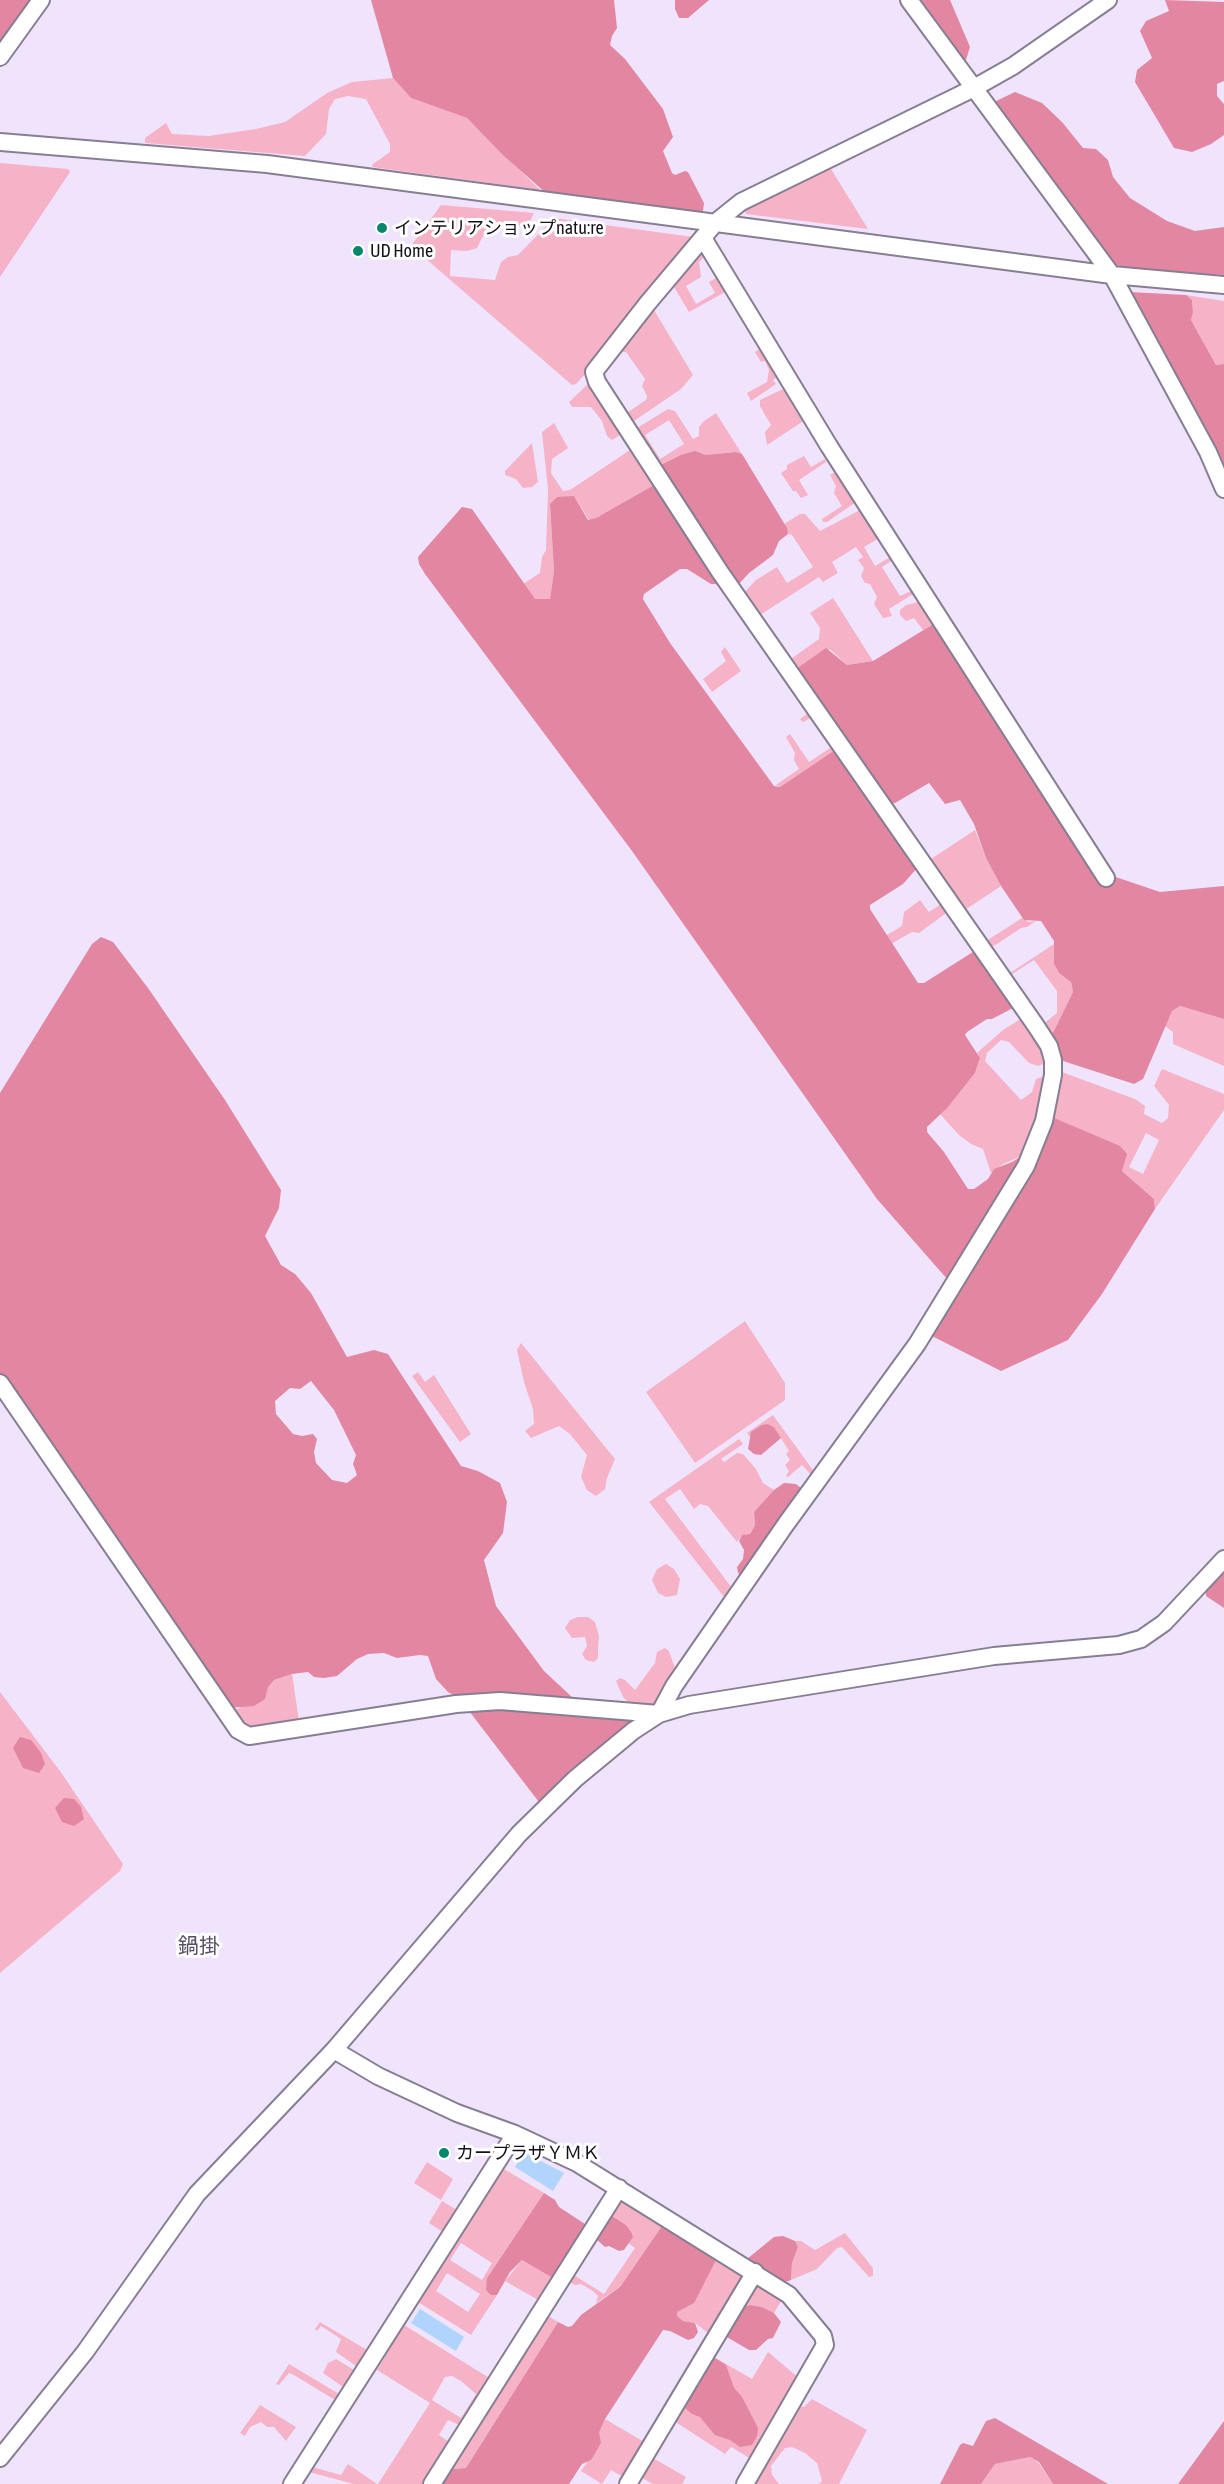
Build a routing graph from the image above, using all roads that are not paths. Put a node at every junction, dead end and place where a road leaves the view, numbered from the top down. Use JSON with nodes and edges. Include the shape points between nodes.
{"nodes":[{"id":1,"x":41,"y":0,"type":"edge"},
{"id":2,"x":909,"y":0,"type":"edge"},
{"id":3,"x":1108,"y":0,"type":"edge"},
{"id":4,"x":0,"y":57,"type":"edge"},
{"id":5,"x":974,"y":88,"type":"junction"},
{"id":6,"x":0,"y":142,"type":"edge"},
{"id":7,"x":716,"y":222,"type":"junction"},
{"id":8,"x":703,"y":238,"type":"junction"},
{"id":9,"x":1112,"y":275,"type":"junction"},
{"id":10,"x":1224,"y":285,"type":"edge"},
{"id":11,"x":1224,"y":489,"type":"edge"},
{"id":12,"x":1107,"y":878,"type":"dead end"},
{"id":13,"x":0,"y":1383,"type":"edge"},
{"id":14,"x":1224,"y":1559,"type":"edge"},
{"id":15,"x":659,"y":1714,"type":"junction"},
{"id":16,"x":334,"y":2050,"type":"junction"},
{"id":17,"x":515,"y":2134,"type":"junction"},
{"id":18,"x":619,"y":2188,"type":"junction"},
{"id":19,"x":755,"y":2272,"type":"junction"},
{"id":20,"x":0,"y":2458,"type":"edge"},
{"id":21,"x":292,"y":2484,"type":"edge"},
{"id":22,"x":432,"y":2484,"type":"edge"},
{"id":23,"x":628,"y":2484,"type":"edge"},
{"id":24,"x":745,"y":2484,"type":"edge"}],
"edges":[{"from":1,"to":4,"type":"street"},
{"from":2,"to":5,"type":"street"},
{"from":3,"to":5,"type":"street","via":[[1013,66]]},
{"from":5,"to":7,"type":"street","via":[[741,202]]},
{"from":5,"to":9,"type":"street"},
{"from":6,"to":7,"type":"street","via":[[267,164]]},
{"from":7,"to":8,"type":"street"},
{"from":7,"to":9,"type":"street"},
{"from":8,"to":12,"type":"street","via":[[834,454]]},
{"from":8,"to":15,"type":"street","via":[[594,372],[597,382],[720,572],[1049,1046],[1053,1075],[1044,1120],[1026,1166],[917,1344],[773,1543],[674,1686]]},
{"from":9,"to":10,"type":"street"},
{"from":9,"to":11,"type":"street"},
{"from":13,"to":15,"type":"street","via":[[238,1730],[249,1736],[456,1704],[500,1701]]},
{"from":14,"to":15,"type":"street","via":[[1164,1623],[1141,1639],[1119,1645],[994,1656],[689,1705]]},
{"from":15,"to":16,"type":"street","via":[[575,1779],[519,1834]]},
{"from":16,"to":17,"type":"street","via":[[378,2076],[457,2113]]},
{"from":16,"to":20,"type":"street","via":[[197,2194],[85,2352]]},
{"from":17,"to":18,"type":"street"},
{"from":17,"to":21,"type":"street"},
{"from":18,"to":19,"type":"street"},
{"from":18,"to":22,"type":"street"},
{"from":19,"to":23,"type":"street"},
{"from":19,"to":24,"type":"street","via":[[789,2295],[823,2336],[825,2345]]}]}
